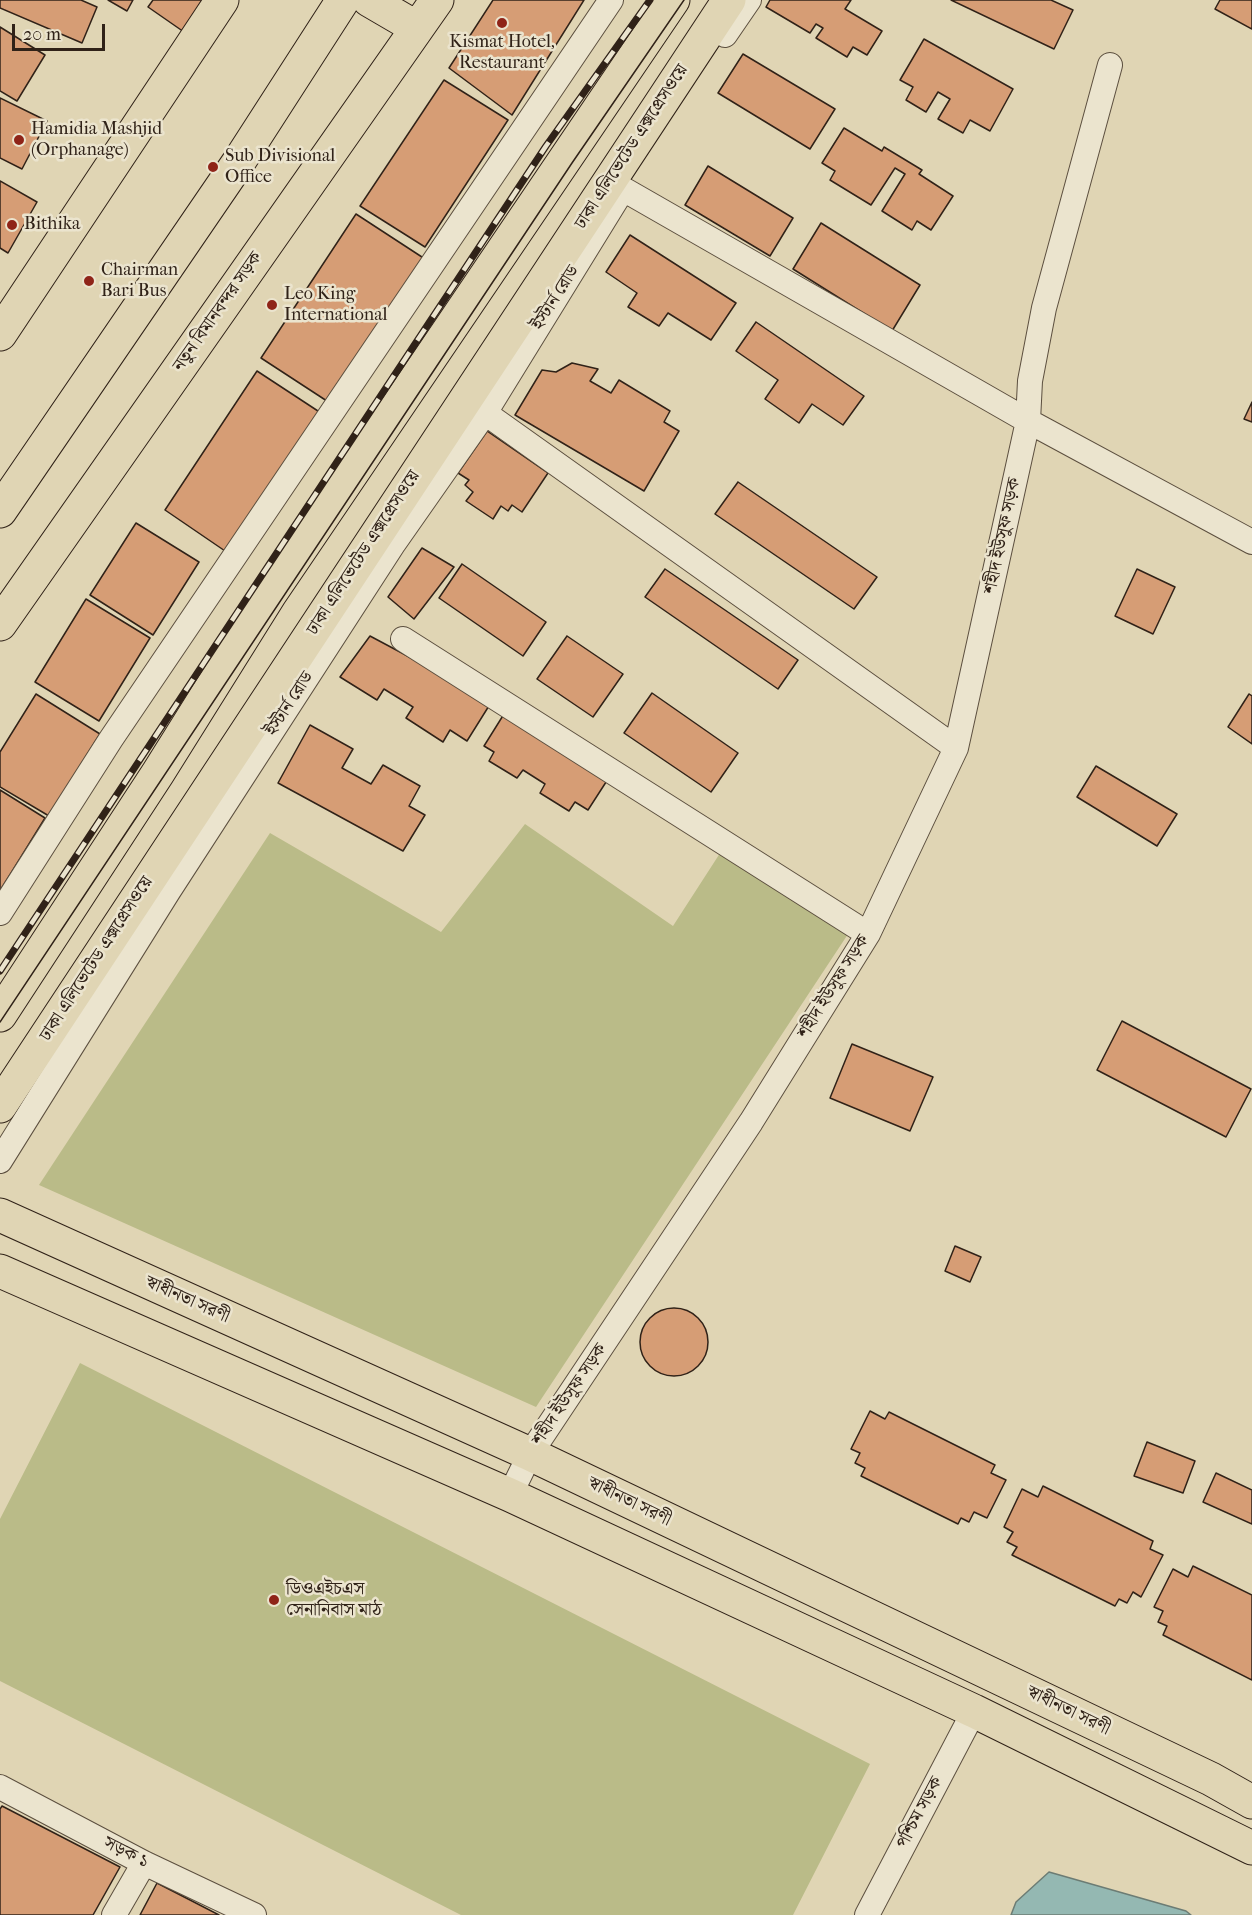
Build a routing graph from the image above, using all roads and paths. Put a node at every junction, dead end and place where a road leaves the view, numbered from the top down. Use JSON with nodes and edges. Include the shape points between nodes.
{"nodes":[{"id":1,"x":222,"y":0,"type":"edge"},
{"id":2,"x":343,"y":0,"type":"edge"},
{"id":3,"x":369,"y":0,"type":"edge"},
{"id":4,"x":437,"y":0,"type":"edge"},
{"id":5,"x":611,"y":0,"type":"edge"},
{"id":6,"x":673,"y":0,"type":"edge"},
{"id":7,"x":729,"y":0,"type":"edge"},
{"id":8,"x":749,"y":0,"type":"edge"},
{"id":9,"x":417,"y":28,"type":"junction"},
{"id":10,"x":1110,"y":64,"type":"dead end"},
{"id":11,"x":623,"y":189,"type":"junction"},
{"id":12,"x":0,"y":334,"type":"edge"},
{"id":13,"x":485,"y":413,"type":"junction"},
{"id":14,"x":1028,"y":421,"type":"junction"},
{"id":15,"x":0,"y":511,"type":"edge"},
{"id":16,"x":1252,"y":542,"type":"edge"},
{"id":17,"x":0,"y":624,"type":"edge"},
{"id":18,"x":403,"y":639,"type":"dead end"},
{"id":19,"x":956,"y":748,"type":"junction"},
{"id":20,"x":0,"y":913,"type":"edge"},
{"id":21,"x":868,"y":934,"type":"junction"},
{"id":22,"x":0,"y":1014,"type":"edge"},
{"id":23,"x":0,"y":1106,"type":"edge"},
{"id":24,"x":0,"y":1161,"type":"edge"},
{"id":25,"x":0,"y":1215,"type":"edge"},
{"id":26,"x":0,"y":1271,"type":"edge"},
{"id":27,"x":530,"y":1454,"type":"junction"},
{"id":28,"x":510,"y":1496,"type":"junction"},
{"id":29,"x":974,"y":1710,"type":"junction"},
{"id":30,"x":0,"y":1787,"type":"edge"},
{"id":31,"x":1252,"y":1802,"type":"edge"},
{"id":32,"x":1252,"y":1848,"type":"edge"},
{"id":33,"x":144,"y":1863,"type":"junction"},
{"id":34,"x":114,"y":1915,"type":"edge"},
{"id":35,"x":254,"y":1915,"type":"edge"},
{"id":36,"x":867,"y":1915,"type":"edge"}],
"edges":[{"from":1,"to":12,"type":"main road"},
{"from":2,"to":15,"type":"main road","via":[[238,163]]},
{"from":3,"to":9,"type":"main road"},
{"from":4,"to":9,"type":"main road","name":"নতুন বিমানবন্দর সড়ক"},
{"from":5,"to":20,"type":"street","via":[[117,729]]},
{"from":6,"to":22,"type":"main road","via":[[270,594]]},
{"from":7,"to":23,"type":"main road","name":"ঢাকা এলিভেটেড এক্সপ্রেসওয়ে"},
{"from":8,"to":11,"type":"street","name":"ইস্টার্ন রোড"},
{"from":9,"to":17,"type":"main road","name":"নতুন বিমানবন্দর সড়ক"},
{"from":10,"to":14,"type":"street","name":"শহীদ ইউসুফ সড়ক","via":[[1044,308],[1030,381]]},
{"from":11,"to":13,"type":"street","name":"ইস্টার্ন রোড"},
{"from":11,"to":14,"type":"street"},
{"from":13,"to":19,"type":"street"},
{"from":13,"to":24,"type":"street","name":"ইস্টার্ন রোড","via":[[374,573]]},
{"from":14,"to":16,"type":"street"},
{"from":14,"to":19,"type":"street","name":"শহীদ ইউসুফ সড়ক"},
{"from":18,"to":21,"type":"street"},
{"from":19,"to":21,"type":"street","name":"শহীদ ইউসুফ সড়ক"},
{"from":21,"to":27,"type":"street","name":"শহীদ ইউসুফ সড়ক","via":[[751,1122]]},
{"from":25,"to":27,"type":"main road","name":"স্বাধীনতা সরণী"},
{"from":26,"to":28,"type":"main road"},
{"from":27,"to":28,"type":"street","name":"শহীদ ইউসুফ সড়ক"},
{"from":27,"to":31,"type":"main road","name":"স্বাধীনতা সরণী"},
{"from":28,"to":29,"type":"main road"},
{"from":29,"to":32,"type":"main road"},
{"from":29,"to":36,"type":"street","name":"পশ্চিম সড়ক"},
{"from":30,"to":33,"type":"street","name":"সড়ক ১"},
{"from":33,"to":34,"type":"street"},
{"from":33,"to":35,"type":"street","name":"সড়ক ১"}]}
